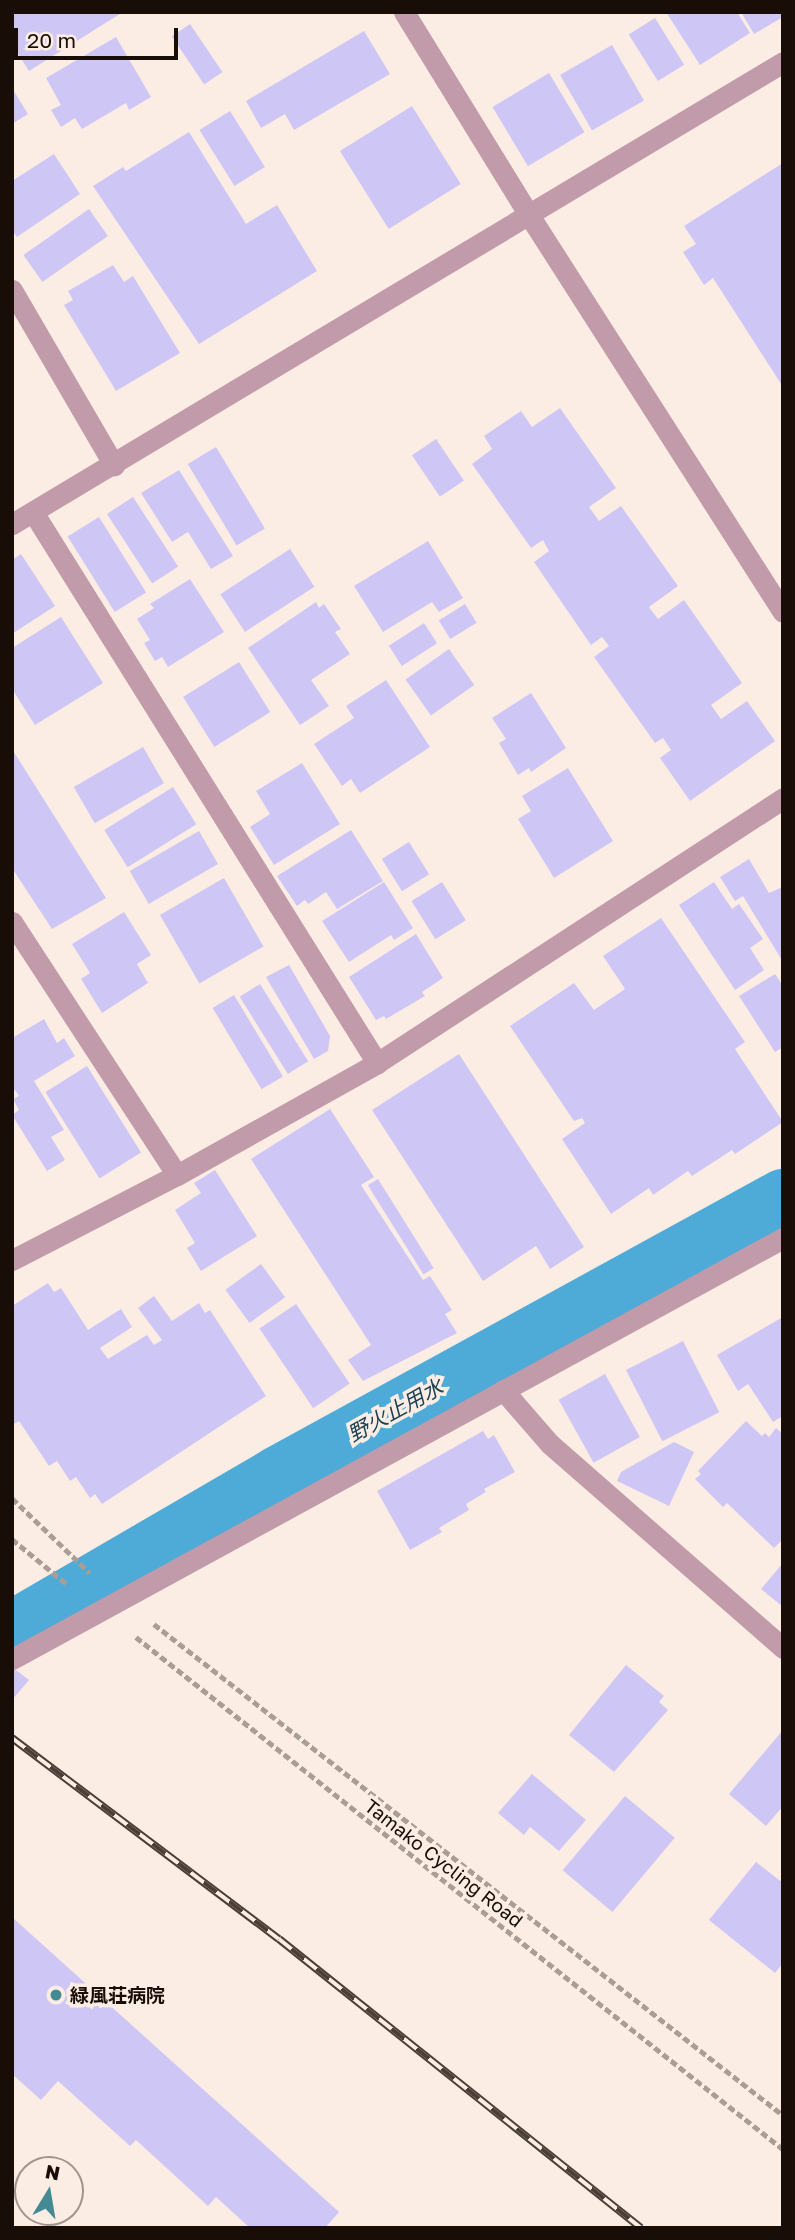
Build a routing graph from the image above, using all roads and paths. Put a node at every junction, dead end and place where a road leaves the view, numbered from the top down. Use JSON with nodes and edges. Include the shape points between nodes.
{"nodes":[{"id":1,"x":404,"y":12,"type":"edge"},
{"id":2,"x":783,"y":62,"type":"edge"},
{"id":3,"x":529,"y":215,"type":"junction"},
{"id":4,"x":12,"y":290,"type":"edge"},
{"id":5,"x":114,"y":465,"type":"junction"},
{"id":6,"x":33,"y":512,"type":"junction"},
{"id":7,"x":12,"y":524,"type":"edge"},
{"id":8,"x":783,"y":612,"type":"edge"},
{"id":9,"x":783,"y":797,"type":"edge"},
{"id":10,"x":12,"y":922,"type":"edge"},
{"id":11,"x":377,"y":1063,"type":"junction"},
{"id":12,"x":177,"y":1175,"type":"junction"},
{"id":13,"x":783,"y":1238,"type":"edge"},
{"id":14,"x":12,"y":1260,"type":"edge"},
{"id":15,"x":503,"y":1390,"type":"junction"},
{"id":16,"x":12,"y":1499,"type":"edge"},
{"id":17,"x":12,"y":1539,"type":"edge"},
{"id":18,"x":72,"y":1556,"type":"dead end"},
{"id":19,"x":50,"y":1569,"type":"dead end"},
{"id":20,"x":120,"y":1598,"type":"junction"},
{"id":21,"x":100,"y":1609,"type":"junction"},
{"id":22,"x":783,"y":1648,"type":"edge"},
{"id":23,"x":12,"y":1659,"type":"edge"},
{"id":24,"x":783,"y":2115,"type":"edge"},
{"id":25,"x":783,"y":2149,"type":"edge"}],
"edges":[{"from":1,"to":3,"type":"street"},
{"from":2,"to":3,"type":"street"},
{"from":3,"to":5,"type":"street"},
{"from":3,"to":8,"type":"street"},
{"from":4,"to":5,"type":"street"},
{"from":5,"to":6,"type":"street"},
{"from":6,"to":7,"type":"street"},
{"from":6,"to":11,"type":"street"},
{"from":9,"to":11,"type":"street"},
{"from":10,"to":12,"type":"street"},
{"from":11,"to":12,"type":"street"},
{"from":12,"to":14,"type":"street"},
{"from":13,"to":15,"type":"street"},
{"from":15,"to":20,"type":"street"},
{"from":15,"to":22,"type":"street","via":[[550,1444]]},
{"from":16,"to":18,"type":"path"},
{"from":17,"to":19,"type":"path"},
{"from":20,"to":21,"type":"street"},
{"from":20,"to":24,"type":"path"},
{"from":21,"to":23,"type":"street"},
{"from":21,"to":25,"type":"path","name":"Tamako Cycling Road"}]}
